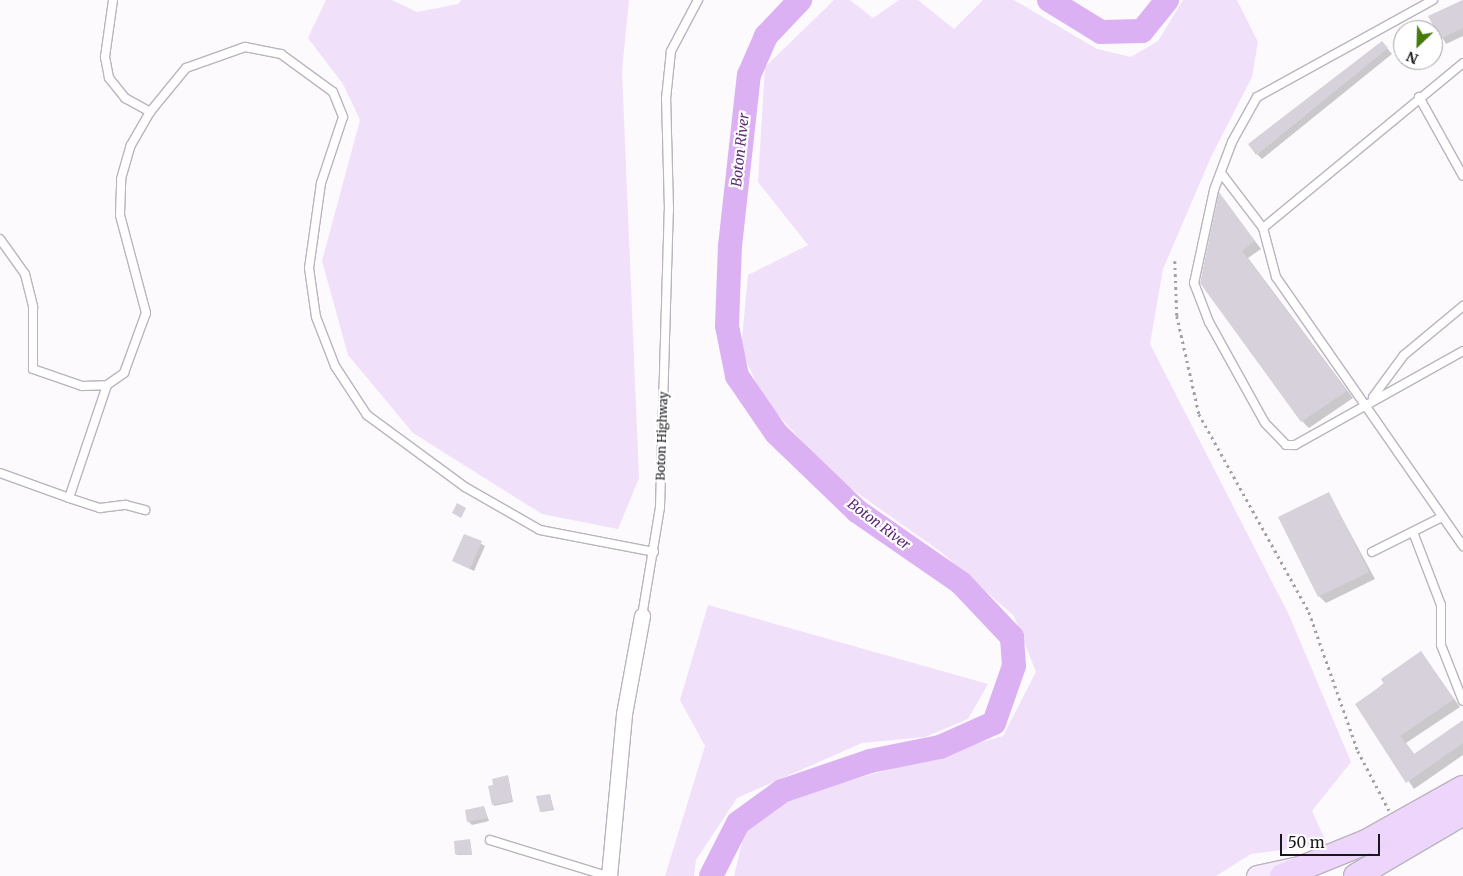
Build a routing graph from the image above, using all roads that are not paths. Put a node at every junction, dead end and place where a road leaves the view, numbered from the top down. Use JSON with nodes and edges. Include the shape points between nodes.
{"nodes":[{"id":1,"x":113,"y":0,"type":"edge"},
{"id":2,"x":698,"y":0,"type":"edge"},
{"id":3,"x":1433,"y":0,"type":"edge"},
{"id":4,"x":1463,"y":63,"type":"edge"},
{"id":5,"x":1419,"y":97,"type":"junction"},
{"id":6,"x":150,"y":112,"type":"junction"},
{"id":7,"x":1221,"y":173,"type":"junction"},
{"id":8,"x":1463,"y":176,"type":"edge"},
{"id":9,"x":1263,"y":228,"type":"junction"},
{"id":10,"x":0,"y":239,"type":"edge"},
{"id":11,"x":1463,"y":306,"type":"edge"},
{"id":12,"x":1463,"y":351,"type":"edge"},
{"id":13,"x":107,"y":385,"type":"junction"},
{"id":14,"x":1372,"y":399,"type":"junction"},
{"id":15,"x":1361,"y":404,"type":"junction"},
{"id":16,"x":0,"y":473,"type":"edge"},
{"id":17,"x":69,"y":498,"type":"junction"},
{"id":18,"x":145,"y":510,"type":"dead end"},
{"id":19,"x":1442,"y":518,"type":"junction"},
{"id":20,"x":1413,"y":532,"type":"junction"},
{"id":21,"x":1463,"y":546,"type":"edge"},
{"id":22,"x":654,"y":552,"type":"junction"},
{"id":23,"x":1372,"y":552,"type":"dead end"},
{"id":24,"x":642,"y":616,"type":"joint"},
{"id":25,"x":1463,"y":702,"type":"edge"},
{"id":26,"x":1463,"y":788,"type":"edge"},
{"id":27,"x":1463,"y":813,"type":"edge"},
{"id":28,"x":490,"y":840,"type":"dead end"},
{"id":29,"x":1288,"y":872,"type":"edge"},
{"id":30,"x":608,"y":876,"type":"edge"},
{"id":31,"x":1257,"y":876,"type":"edge"},
{"id":32,"x":1356,"y":876,"type":"edge"}],
"edges":[{"from":1,"to":6,"type":"lane","via":[[105,57],[109,78],[125,98]]},
{"from":2,"to":22,"type":"lane","name":"Boton Highway","via":[[671,50],[666,99],[670,210]]},
{"from":3,"to":7,"type":"lane","via":[[1257,97],[1232,142]]},
{"from":4,"to":5,"type":"lane"},
{"from":5,"to":8,"type":"lane"},
{"from":5,"to":9,"type":"lane"},
{"from":6,"to":13,"type":"lane","via":[[121,179],[120,206],[146,314],[124,373]]},
{"from":6,"to":22,"type":"lane","via":[[186,68],[235,49],[281,54],[312,72],[333,92],[343,117],[311,227],[308,268],[316,317],[335,366],[367,415],[465,487],[540,530]]},
{"from":7,"to":9,"type":"lane"},
{"from":7,"to":15,"type":"lane","via":[[1205,216],[1194,283],[1209,322],[1266,423],[1286,445],[1295,445]]},
{"from":9,"to":15,"type":"lane","via":[[1276,277]]},
{"from":10,"to":13,"type":"lane","via":[[25,274],[33,307],[32,369],[82,386]]},
{"from":11,"to":14,"type":"lane","via":[[1404,355]]},
{"from":12,"to":14,"type":"lane"},
{"from":13,"to":17,"type":"lane"},
{"from":14,"to":15,"type":"lane"},
{"from":15,"to":19,"type":"lane"},
{"from":16,"to":17,"type":"lane"},
{"from":17,"to":18,"type":"lane","via":[[100,508],[126,505]]},
{"from":19,"to":20,"type":"lane"},
{"from":19,"to":21,"type":"lane"},
{"from":20,"to":23,"type":"lane"},
{"from":20,"to":25,"type":"lane","via":[[1442,605],[1441,645]]},
{"from":22,"to":24,"type":"lane","name":"Boton Highway"},
{"from":24,"to":30,"type":"street","name":"Boton Highway","via":[[624,714]]},
{"from":26,"to":29,"type":"main road","via":[[1400,825],[1331,858]]},
{"from":27,"to":32,"type":"main road"},
{"from":28,"to":30,"type":"lane"},
{"from":29,"to":31,"type":"main road"}]}
